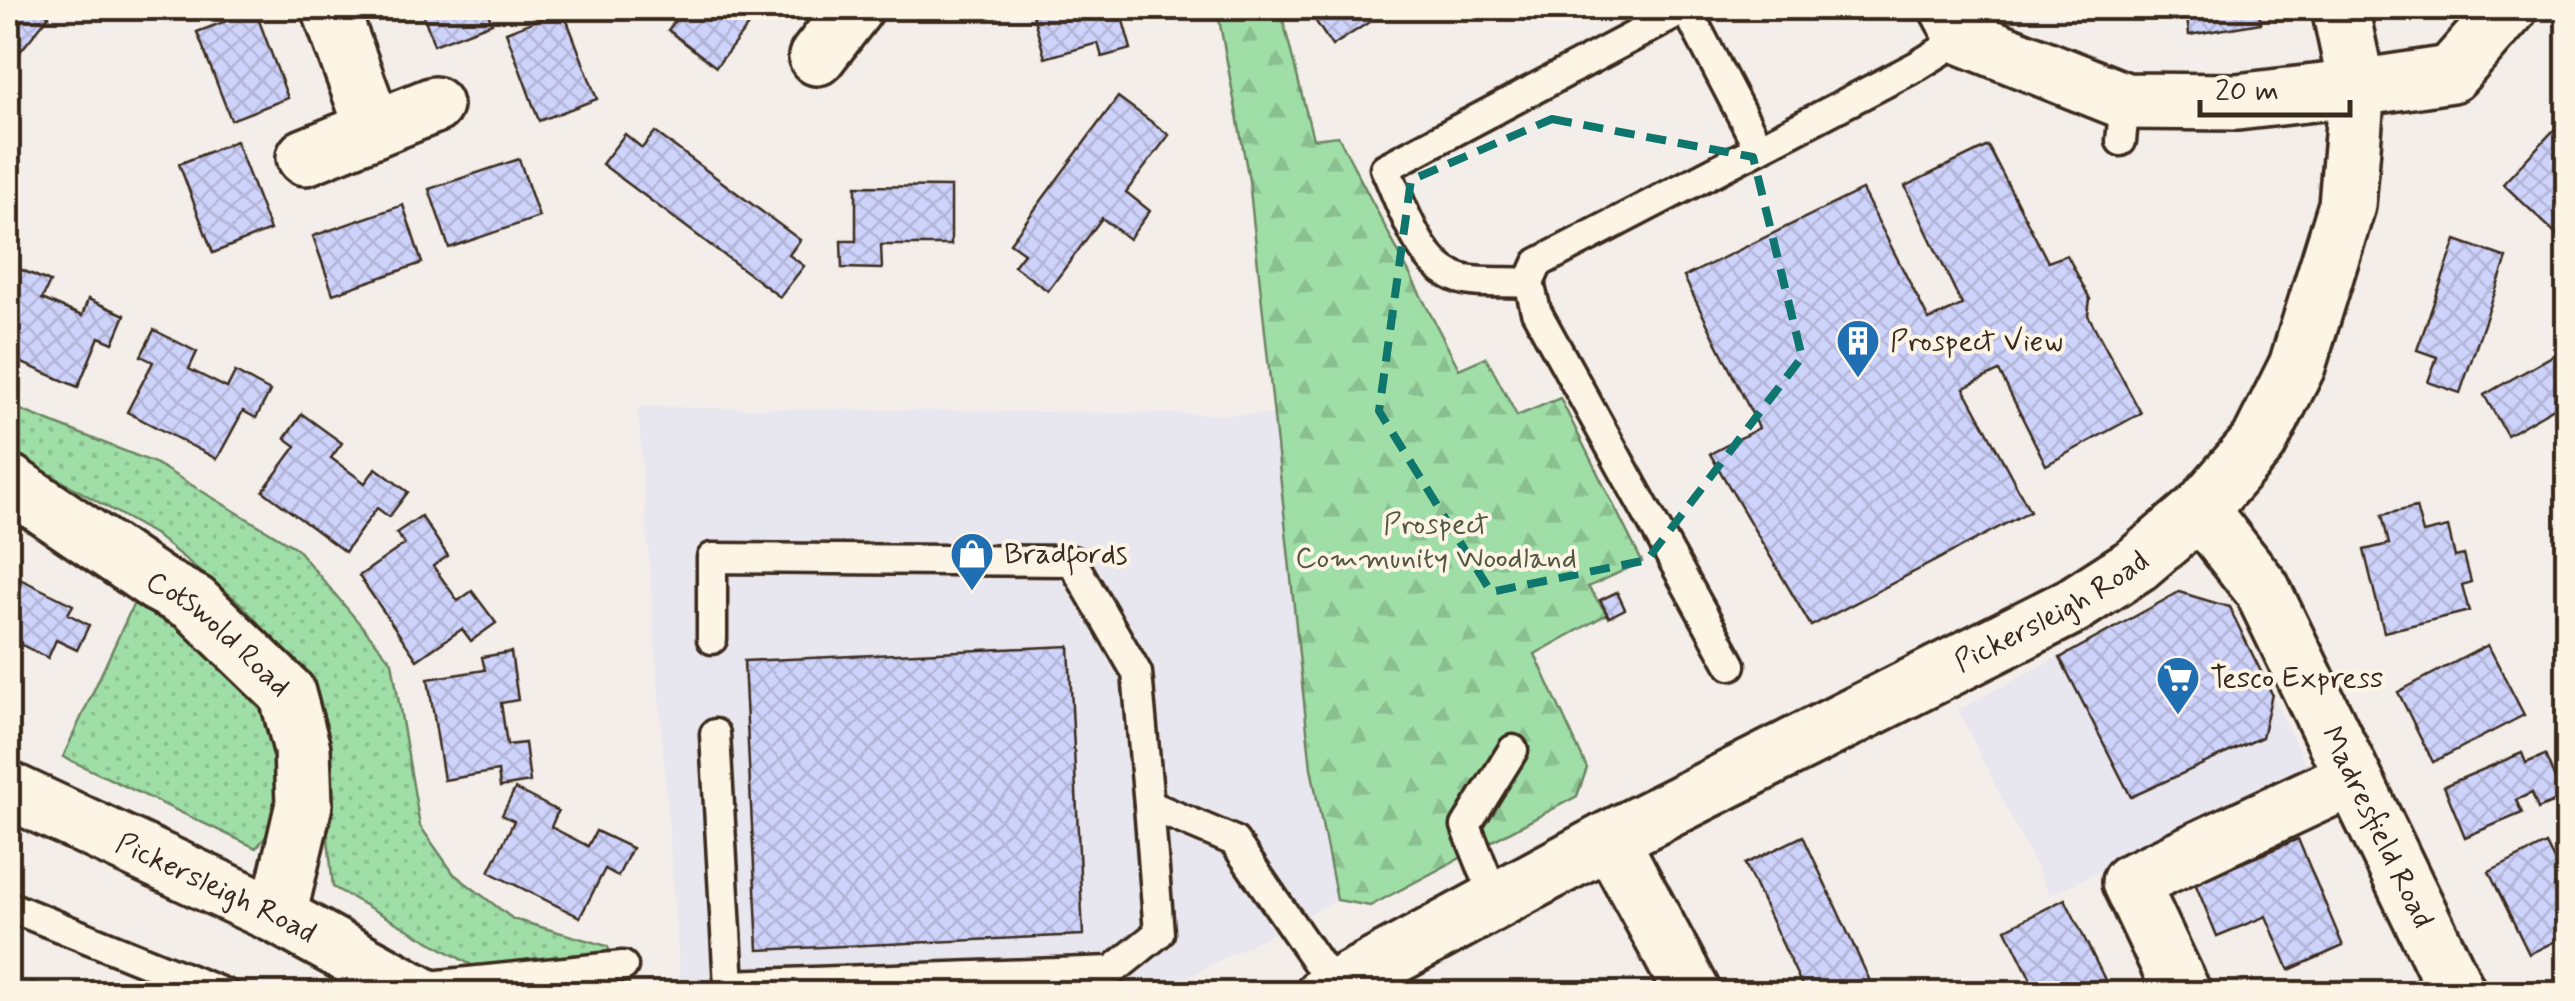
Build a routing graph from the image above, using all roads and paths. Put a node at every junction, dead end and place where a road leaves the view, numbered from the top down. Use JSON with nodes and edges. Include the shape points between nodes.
{"nodes":[{"id":1,"x":330,"y":8,"type":"edge"},
{"id":2,"x":855,"y":8,"type":"edge"},
{"id":3,"x":1686,"y":8,"type":"edge"},
{"id":4,"x":2340,"y":8,"type":"edge"},
{"id":5,"x":2510,"y":8,"type":"edge"},
{"id":6,"x":1956,"y":22,"type":"edge"},
{"id":7,"x":817,"y":57,"type":"dead end"},
{"id":8,"x":2357,"y":88,"type":"junction"},
{"id":9,"x":434,"y":105,"type":"dead end"},
{"id":10,"x":374,"y":130,"type":"junction"},
{"id":11,"x":1759,"y":148,"type":"junction"},
{"id":12,"x":305,"y":157,"type":"dead end"},
{"id":13,"x":1528,"y":283,"type":"junction"},
{"id":14,"x":8,"y":482,"type":"edge"},
{"id":15,"x":2200,"y":510,"type":"junction"},
{"id":16,"x":712,"y":639,"type":"dead end"},
{"id":17,"x":1731,"y":664,"type":"dead end"},
{"id":18,"x":715,"y":734,"type":"dead end"},
{"id":19,"x":1513,"y":750,"type":"dead end"},
{"id":20,"x":2352,"y":778,"type":"junction"},
{"id":21,"x":8,"y":790,"type":"edge"},
{"id":22,"x":1149,"y":805,"type":"junction"},
{"id":23,"x":1610,"y":839,"type":"junction"},
{"id":24,"x":1496,"y":901,"type":"junction"},
{"id":25,"x":8,"y":906,"type":"edge"},
{"id":26,"x":278,"y":916,"type":"junction"},
{"id":27,"x":623,"y":966,"type":"dead end"},
{"id":28,"x":414,"y":991,"type":"edge"},
{"id":29,"x":1329,"y":991,"type":"edge"},
{"id":30,"x":225,"y":994,"type":"edge"},
{"id":31,"x":1693,"y":994,"type":"edge"},
{"id":32,"x":2183,"y":994,"type":"edge"},
{"id":33,"x":2458,"y":994,"type":"edge"}],
"edges":[{"from":1,"to":10,"type":"street"},
{"from":2,"to":7,"type":"street"},
{"from":3,"to":11,"type":"lane"},
{"from":3,"to":13,"type":"lane","via":[[1386,168],[1442,272]]},
{"from":4,"to":8,"type":"street"},
{"from":5,"to":8,"type":"street","via":[[2450,74]]},
{"from":6,"to":8,"type":"street","via":[[2123,121]]},
{"from":6,"to":11,"type":"lane","via":[[1917,66]]},
{"from":8,"to":15,"type":"street","name":"Pickersleigh Road","via":[[2347,205],[2297,366],[2259,442]]},
{"from":9,"to":10,"type":"street"},
{"from":10,"to":12,"type":"street"},
{"from":11,"to":13,"type":"lane","via":[[1538,264]]},
{"from":13,"to":17,"type":"lane","via":[[1536,312]]},
{"from":14,"to":26,"type":"street","name":"Cotswold Road","via":[[194,602],[287,694],[302,749],[304,804]]},
{"from":15,"to":20,"type":"street","name":"Madresfield Road","via":[[2262,590]]},
{"from":15,"to":23,"type":"street","name":"Pickersleigh Road","via":[[2137,564],[2072,606]]},
{"from":16,"to":22,"type":"lane","via":[[712,558],[1072,561],[1137,673]]},
{"from":18,"to":22,"type":"lane","via":[[730,985],[1112,971],[1159,933]]},
{"from":19,"to":24,"type":"lane","via":[[1466,826]]},
{"from":20,"to":32,"type":"street","via":[[2130,882]]},
{"from":20,"to":33,"type":"street","name":"Madresfield Road"},
{"from":21,"to":26,"type":"street","name":"Pickersleigh Road"},
{"from":22,"to":29,"type":"lane","via":[[1234,841]]},
{"from":23,"to":24,"type":"street","name":"Pickersleigh Road"},
{"from":23,"to":31,"type":"street"},
{"from":24,"to":29,"type":"street","name":"Pickersleigh Road"},
{"from":25,"to":30,"type":"lane"},
{"from":26,"to":28,"type":"street","name":"Pickersleigh Road"},
{"from":27,"to":28,"type":"lane"}]}
